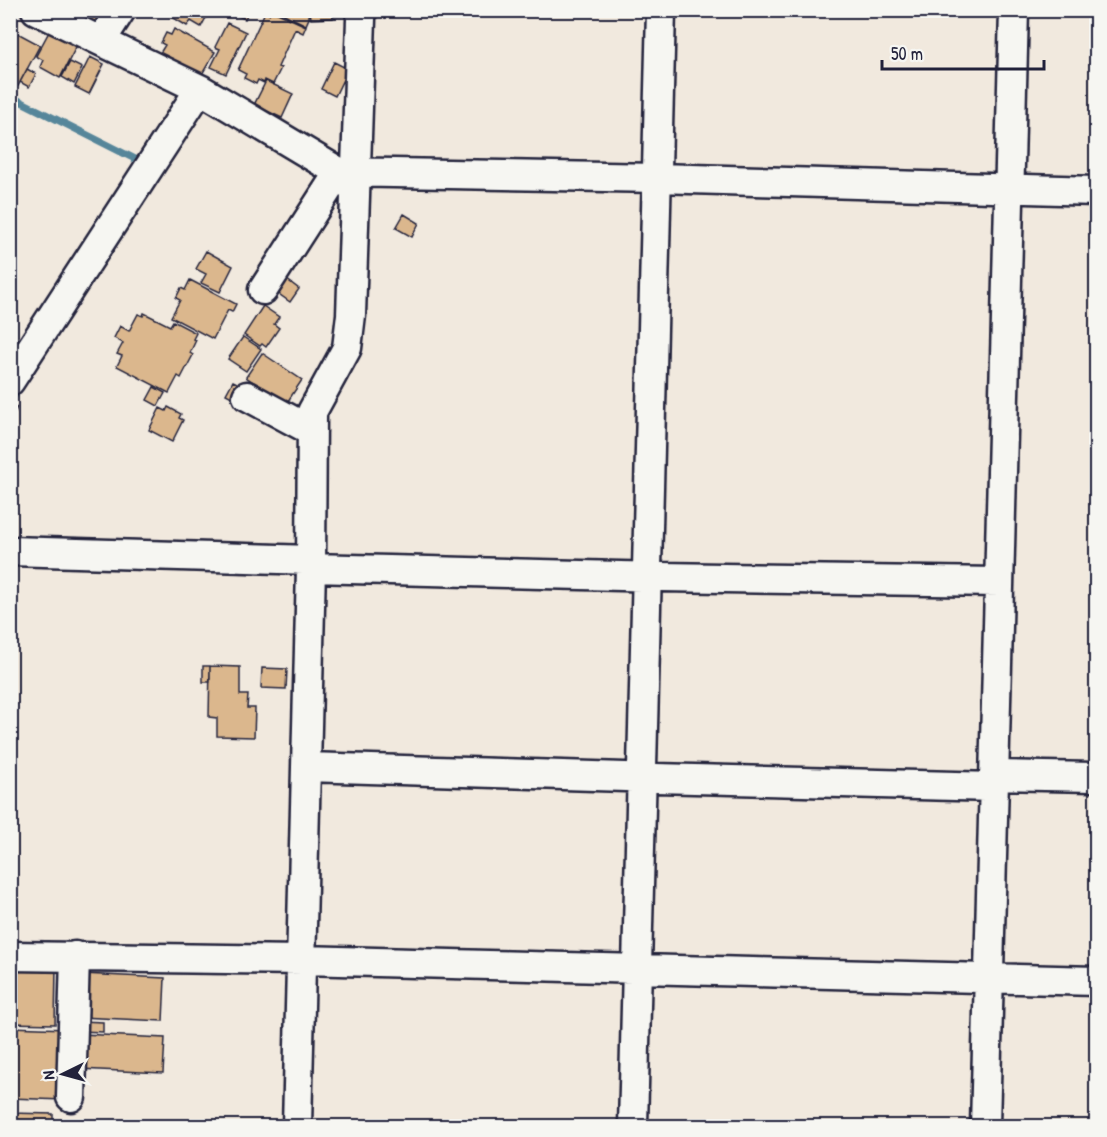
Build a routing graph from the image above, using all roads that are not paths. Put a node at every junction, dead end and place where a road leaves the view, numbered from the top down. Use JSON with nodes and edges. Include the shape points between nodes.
{"nodes":[{"id":1,"x":36,"y":10,"type":"edge"},
{"id":2,"x":122,"y":10,"type":"edge"},
{"id":3,"x":360,"y":10,"type":"edge"},
{"id":4,"x":661,"y":10,"type":"edge"},
{"id":5,"x":675,"y":10,"type":"edge"},
{"id":6,"x":1014,"y":10,"type":"edge"},
{"id":7,"x":101,"y":42,"type":"junction"},
{"id":8,"x":200,"y":89,"type":"junction"},
{"id":9,"x":347,"y":172,"type":"junction"},
{"id":10,"x":664,"y":178,"type":"junction"},
{"id":11,"x":1009,"y":189,"type":"junction"},
{"id":12,"x":1096,"y":191,"type":"edge"},
{"id":13,"x":263,"y":290,"type":"dead end"},
{"id":14,"x":10,"y":381,"type":"edge"},
{"id":15,"x":247,"y":396,"type":"dead end"},
{"id":16,"x":312,"y":431,"type":"junction"},
{"id":17,"x":10,"y":551,"type":"edge"},
{"id":18,"x":311,"y":564,"type":"junction"},
{"id":19,"x":654,"y":576,"type":"junction"},
{"id":20,"x":999,"y":582,"type":"junction"},
{"id":21,"x":307,"y":767,"type":"junction"},
{"id":22,"x":1093,"y":777,"type":"dead end"},
{"id":23,"x":649,"y":778,"type":"junction"},
{"id":24,"x":994,"y":781,"type":"junction"},
{"id":25,"x":10,"y":956,"type":"edge"},
{"id":26,"x":75,"y":956,"type":"junction"},
{"id":27,"x":302,"y":960,"type":"junction"},
{"id":28,"x":644,"y":969,"type":"junction"},
{"id":29,"x":988,"y":978,"type":"junction"},
{"id":30,"x":1096,"y":981,"type":"edge"},
{"id":31,"x":71,"y":1097,"type":"dead end"},
{"id":32,"x":297,"y":1126,"type":"edge"},
{"id":33,"x":633,"y":1126,"type":"edge"},
{"id":34,"x":647,"y":1126,"type":"edge"},
{"id":35,"x":985,"y":1126,"type":"edge"}],
"edges":[{"from":1,"to":7,"type":"street"},
{"from":2,"to":7,"type":"street"},
{"from":3,"to":9,"type":"street"},
{"from":4,"to":10,"type":"street"},
{"from":5,"to":10,"type":"street"},
{"from":6,"to":11,"type":"street"},
{"from":7,"to":8,"type":"street"},
{"from":8,"to":9,"type":"street"},
{"from":8,"to":14,"type":"street"},
{"from":9,"to":10,"type":"street"},
{"from":9,"to":13,"type":"street"},
{"from":9,"to":16,"type":"street","via":[[351,315],[347,348],[312,412]]},
{"from":10,"to":11,"type":"street"},
{"from":10,"to":19,"type":"street"},
{"from":11,"to":12,"type":"street"},
{"from":11,"to":20,"type":"street"},
{"from":15,"to":16,"type":"street"},
{"from":16,"to":18,"type":"street"},
{"from":17,"to":18,"type":"street"},
{"from":18,"to":19,"type":"street"},
{"from":18,"to":21,"type":"street"},
{"from":19,"to":20,"type":"street"},
{"from":19,"to":23,"type":"street"},
{"from":20,"to":24,"type":"street"},
{"from":21,"to":23,"type":"street"},
{"from":21,"to":27,"type":"street"},
{"from":22,"to":24,"type":"street"},
{"from":23,"to":24,"type":"street"},
{"from":23,"to":28,"type":"street"},
{"from":24,"to":29,"type":"street"},
{"from":25,"to":26,"type":"street"},
{"from":26,"to":27,"type":"street"},
{"from":26,"to":31,"type":"street"},
{"from":27,"to":28,"type":"street"},
{"from":27,"to":32,"type":"street"},
{"from":28,"to":29,"type":"street"},
{"from":28,"to":33,"type":"street"},
{"from":28,"to":34,"type":"street"},
{"from":29,"to":30,"type":"street"},
{"from":29,"to":35,"type":"street"}]}
